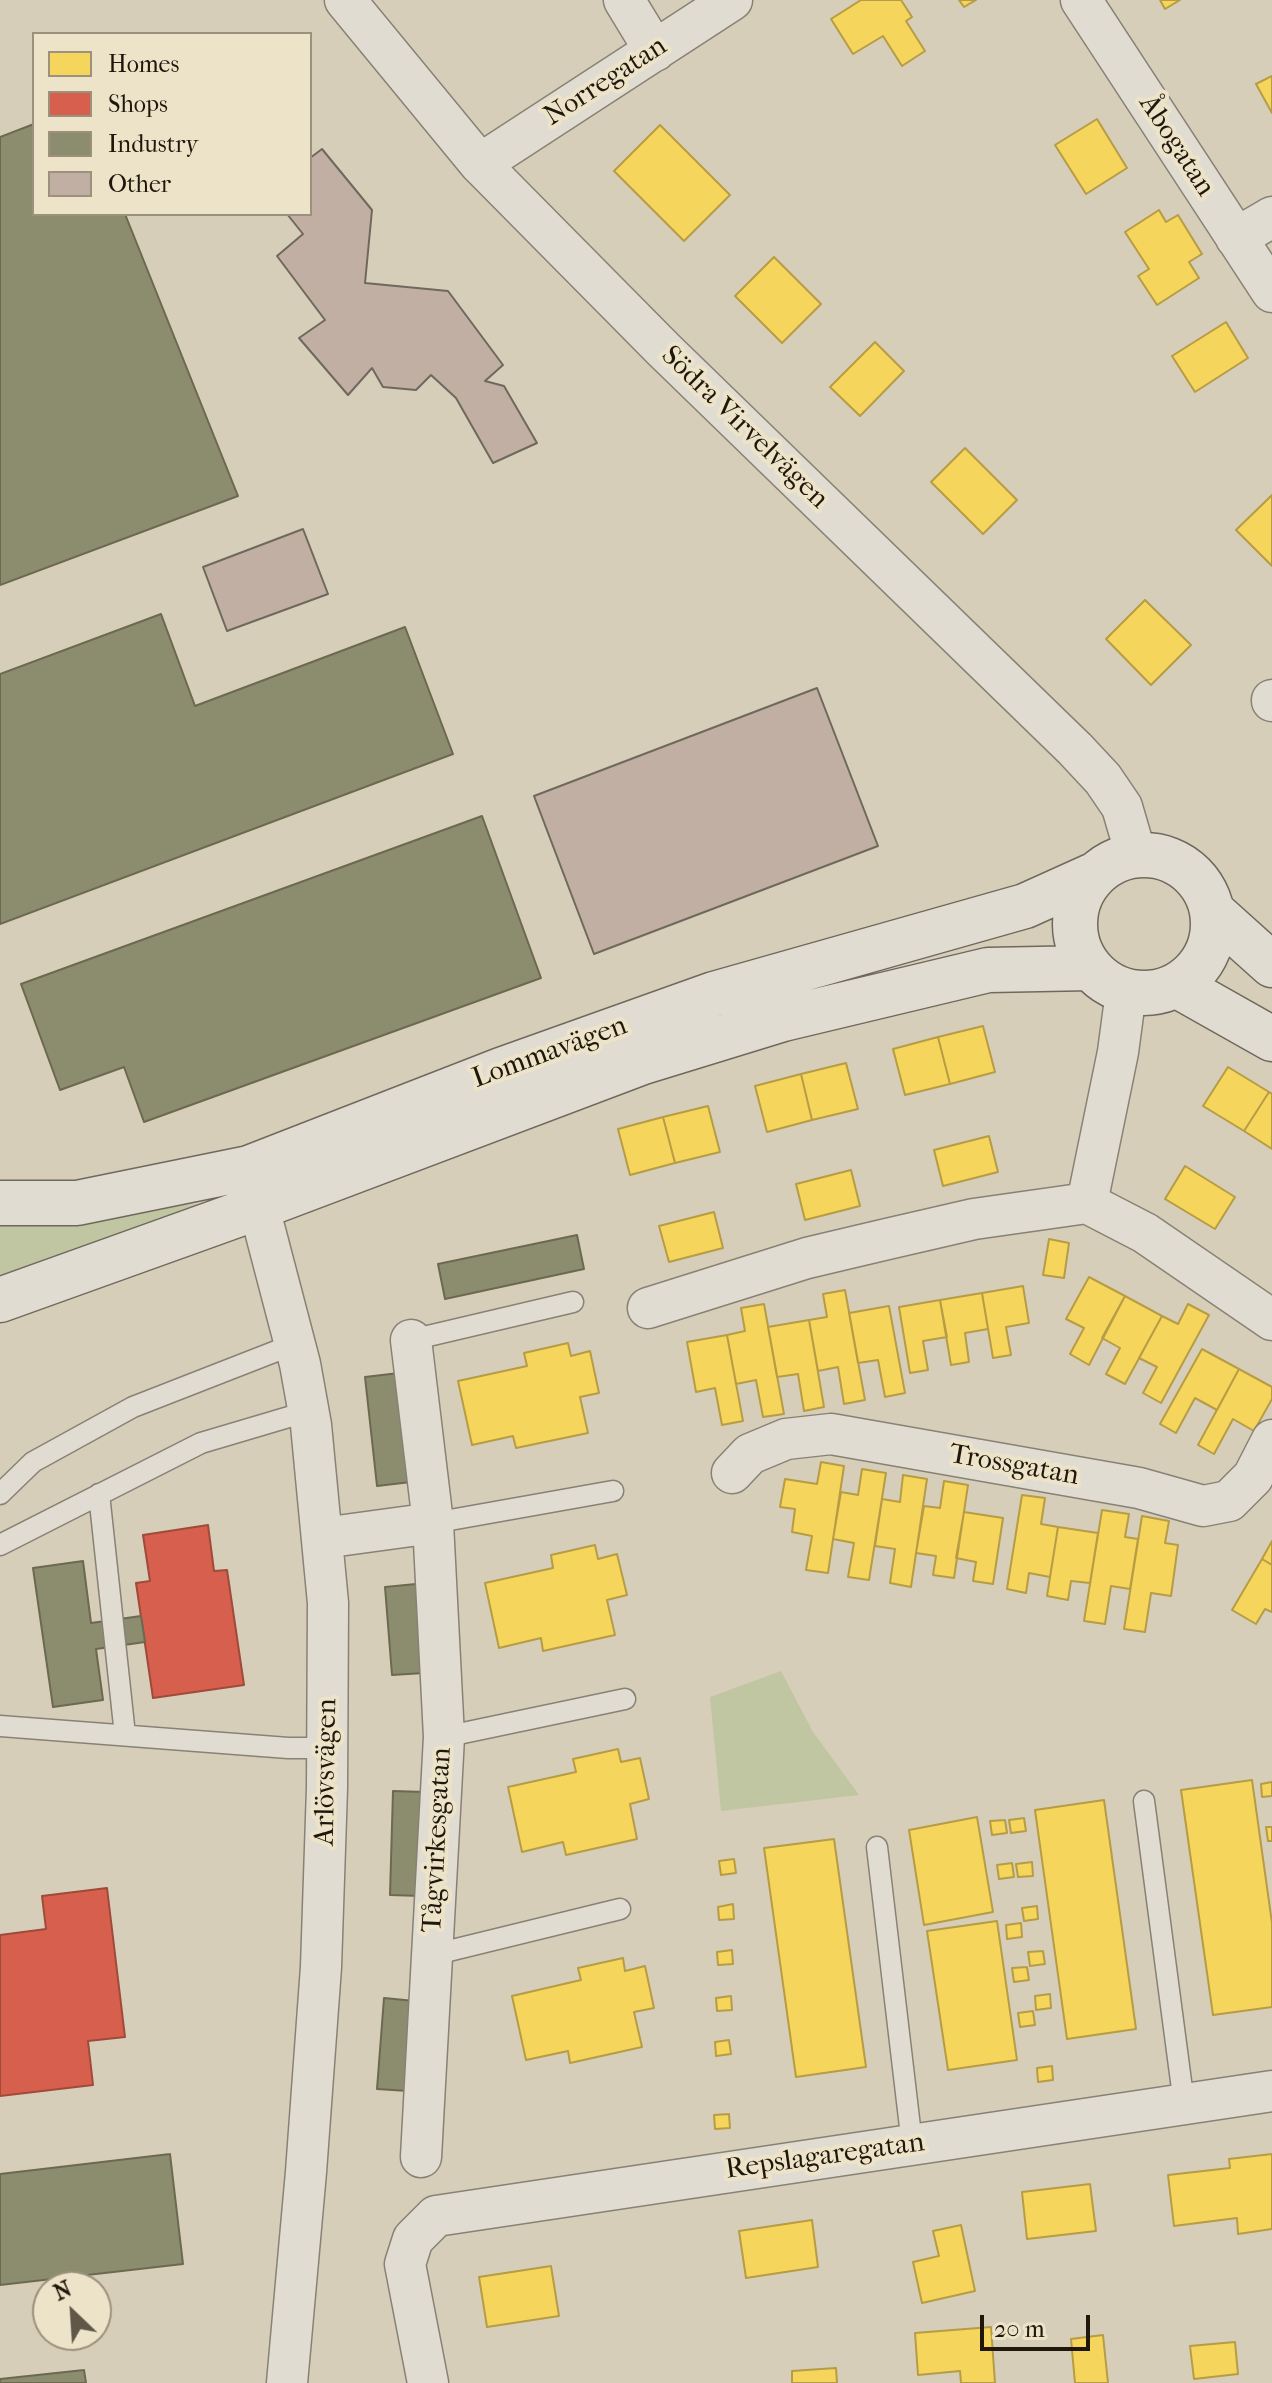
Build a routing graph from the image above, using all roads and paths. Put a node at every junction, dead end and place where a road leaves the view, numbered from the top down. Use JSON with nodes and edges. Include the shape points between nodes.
{"nodes":[{"id":1,"x":345,"y":0,"type":"edge"},
{"id":2,"x":624,"y":0,"type":"edge"},
{"id":3,"x":732,"y":0,"type":"edge"},
{"id":4,"x":1081,"y":0,"type":"edge"},
{"id":5,"x":655,"y":51,"type":"junction"},
{"id":6,"x":480,"y":164,"type":"junction"},
{"id":7,"x":1272,"y":217,"type":"edge"},
{"id":8,"x":1236,"y":238,"type":"junction"},
{"id":9,"x":1272,"y":292,"type":"edge"},
{"id":10,"x":1136,"y":855,"type":"junction"},
{"id":11,"x":1096,"y":874,"type":"junction"},
{"id":12,"x":1214,"y":913,"type":"junction"},
{"id":13,"x":1272,"y":965,"type":"edge"},
{"id":14,"x":1090,"y":968,"type":"junction"},
{"id":15,"x":1178,"y":986,"type":"junction"},
{"id":16,"x":1126,"y":992,"type":"junction"},
{"id":17,"x":1272,"y":1039,"type":"edge"},
{"id":18,"x":254,"y":1188,"type":"junction"},
{"id":19,"x":0,"y":1203,"type":"edge"},
{"id":20,"x":1087,"y":1203,"type":"junction"},
{"id":21,"x":0,"y":1300,"type":"edge"},
{"id":22,"x":573,"y":1302,"type":"dead end"},
{"id":23,"x":648,"y":1308,"type":"dead end"},
{"id":24,"x":1272,"y":1320,"type":"edge"},
{"id":25,"x":411,"y":1340,"type":"joint"},
{"id":26,"x":297,"y":1343,"type":"junction"},
{"id":27,"x":309,"y":1411,"type":"junction"},
{"id":28,"x":1272,"y":1440,"type":"edge"},
{"id":29,"x":732,"y":1473,"type":"dead end"},
{"id":30,"x":613,"y":1491,"type":"dead end"},
{"id":31,"x":0,"y":1494,"type":"edge"},
{"id":32,"x":99,"y":1494,"type":"junction"},
{"id":33,"x":433,"y":1523,"type":"junction"},
{"id":34,"x":323,"y":1538,"type":"junction"},
{"id":35,"x":0,"y":1545,"type":"edge"},
{"id":36,"x":625,"y":1699,"type":"dead end"},
{"id":37,"x":0,"y":1726,"type":"edge"},
{"id":38,"x":125,"y":1735,"type":"junction"},
{"id":39,"x":444,"y":1737,"type":"junction"},
{"id":40,"x":328,"y":1748,"type":"junction"},
{"id":41,"x":1144,"y":1801,"type":"dead end"},
{"id":42,"x":877,"y":1847,"type":"dead end"},
{"id":43,"x":620,"y":1909,"type":"dead end"},
{"id":44,"x":432,"y":1955,"type":"junction"},
{"id":45,"x":1272,"y":2091,"type":"edge"},
{"id":46,"x":1184,"y":2104,"type":"junction"},
{"id":47,"x":912,"y":2144,"type":"junction"},
{"id":48,"x":421,"y":2157,"type":"dead end"},
{"id":49,"x":287,"y":2383,"type":"edge"},
{"id":50,"x":428,"y":2383,"type":"edge"}],
"edges":[{"from":1,"to":6,"type":"street","name":"Södra Virvelvägen"},
{"from":2,"to":5,"type":"street"},
{"from":3,"to":5,"type":"street","name":"Norregatan"},
{"from":4,"to":8,"type":"street","name":"Åbogatan"},
{"from":5,"to":6,"type":"street","name":"Norregatan"},
{"from":6,"to":10,"type":"street","name":"Södra Virvelvägen","via":[[1075,749],[1122,807]]},
{"from":7,"to":8,"type":"street"},
{"from":8,"to":9,"type":"street","name":"Åbogatan"},
{"from":10,"to":11,"type":"street","name":"Lommavägen"},
{"from":10,"to":12,"type":"street","via":[[1162,857],[1186,868],[1204,888]]},
{"from":11,"to":14,"type":"street","via":[[1081,895],[1075,920],[1078,946]]},
{"from":11,"to":18,"type":"street","name":"Lommavägen","via":[[1025,906],[714,994],[501,1070]]},
{"from":12,"to":13,"type":"street"},
{"from":12,"to":15,"type":"street","via":[[1207,955]]},
{"from":14,"to":16,"type":"street"},
{"from":14,"to":18,"type":"street","name":"Lommavägen","via":[[988,970],[783,1019]]},
{"from":15,"to":16,"type":"street","via":[[1152,994]]},
{"from":15,"to":17,"type":"street"},
{"from":16,"to":20,"type":"street"},
{"from":18,"to":19,"type":"street","name":"Lommavägen","via":[[77,1203]]},
{"from":18,"to":21,"type":"street","name":"Lommavägen"},
{"from":18,"to":26,"type":"street","name":"Arlövsvägen"},
{"from":20,"to":23,"type":"street","via":[[974,1219],[807,1258]]},
{"from":20,"to":24,"type":"street","via":[[1145,1233]]},
{"from":22,"to":25,"type":"lane"},
{"from":25,"to":33,"type":"street","name":"Tågvirkesgatan"},
{"from":26,"to":27,"type":"street","name":"Arlövsvägen"},
{"from":26,"to":31,"type":"lane","via":[[133,1407],[33,1462]]},
{"from":27,"to":32,"type":"lane","via":[[201,1443]]},
{"from":27,"to":34,"type":"street","name":"Arlövsvägen"},
{"from":28,"to":29,"type":"street","name":"Trossgatan","via":[[1253,1477],[1229,1501],[1203,1506],[1139,1488],[831,1434],[786,1439],[750,1454]]},
{"from":30,"to":33,"type":"lane"},
{"from":32,"to":35,"type":"lane"},
{"from":32,"to":38,"type":"lane"},
{"from":33,"to":34,"type":"street"},
{"from":33,"to":39,"type":"street","name":"Tågvirkesgatan"},
{"from":34,"to":40,"type":"street","name":"Arlövsvägen"},
{"from":36,"to":39,"type":"lane"},
{"from":37,"to":38,"type":"lane"},
{"from":38,"to":40,"type":"lane"},
{"from":39,"to":44,"type":"street","name":"Tågvirkesgatan"},
{"from":40,"to":49,"type":"street","name":"Arlövsvägen","via":[[321,1967]]},
{"from":41,"to":46,"type":"lane"},
{"from":42,"to":47,"type":"lane"},
{"from":43,"to":44,"type":"lane"},
{"from":44,"to":48,"type":"street","name":"Tågvirkesgatan"},
{"from":45,"to":46,"type":"street","name":"Repslagaregatan"},
{"from":46,"to":47,"type":"street","name":"Repslagaregatan"},
{"from":47,"to":50,"type":"street","name":"Repslagaregatan","via":[[436,2216],[413,2239],[405,2264]]}]}
